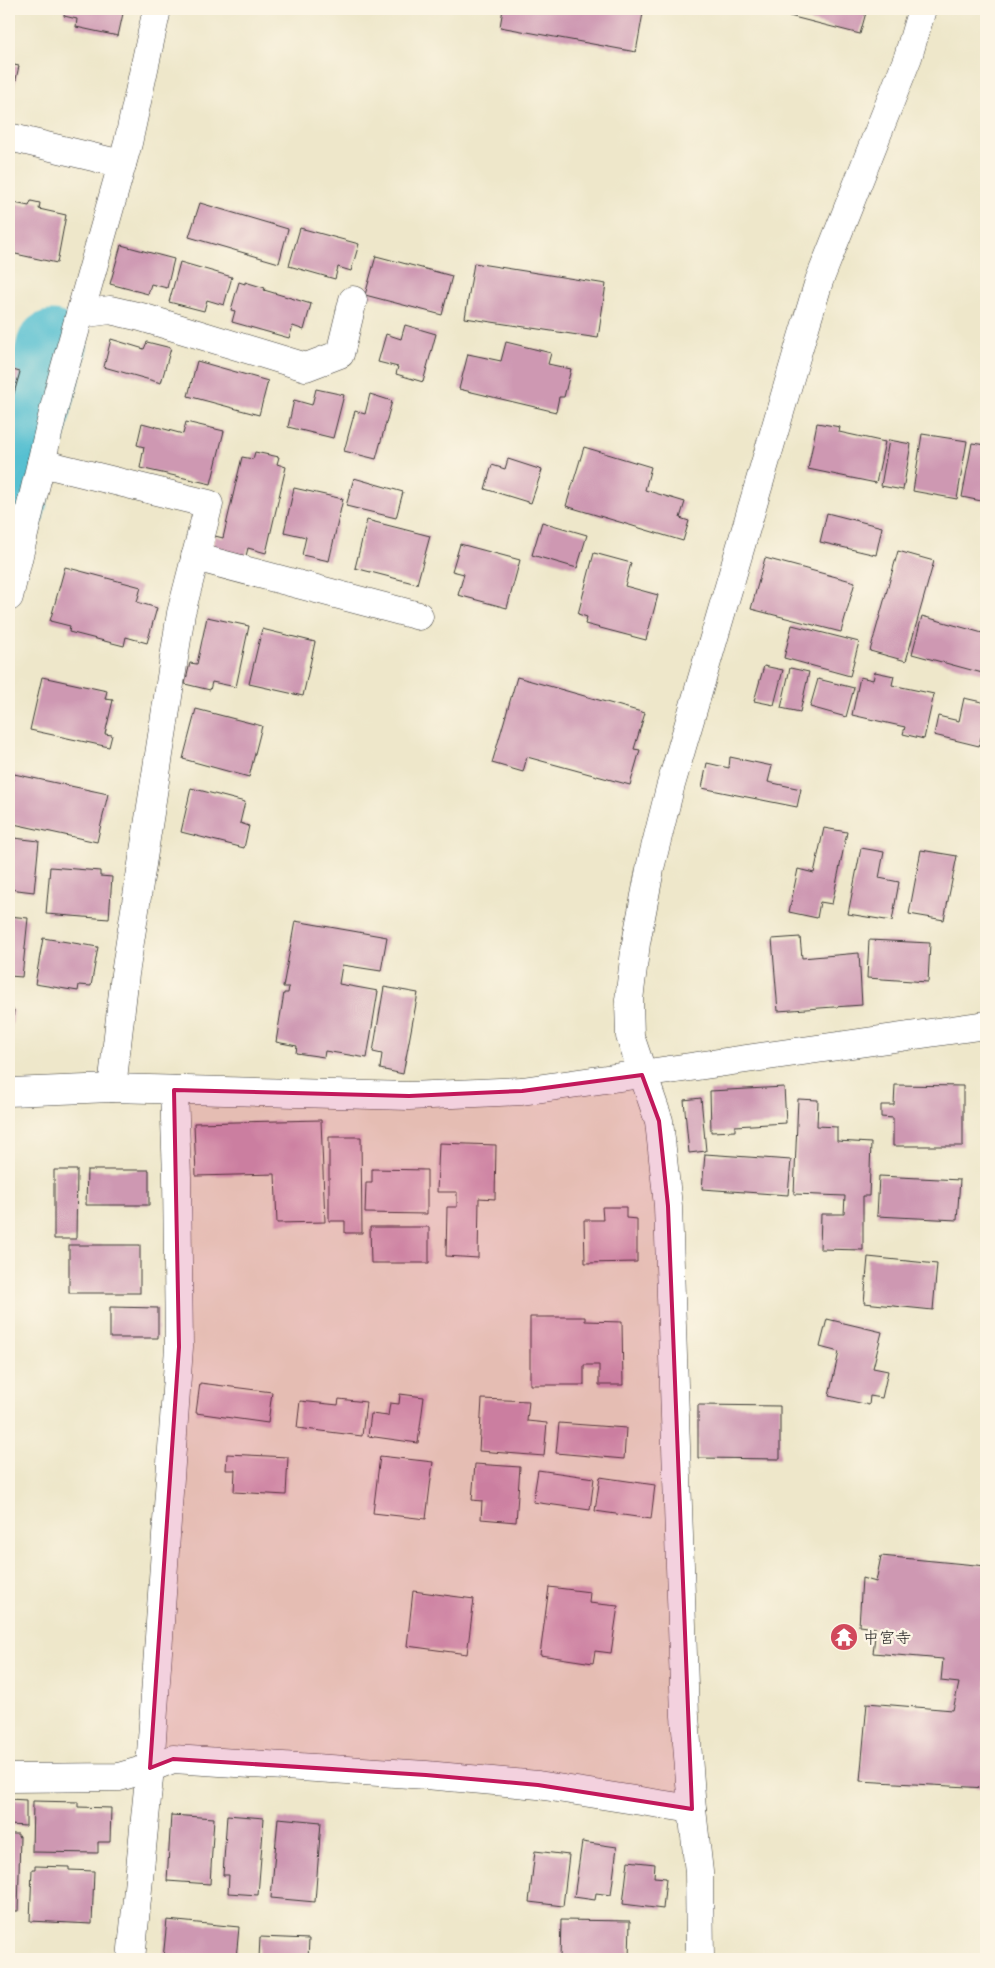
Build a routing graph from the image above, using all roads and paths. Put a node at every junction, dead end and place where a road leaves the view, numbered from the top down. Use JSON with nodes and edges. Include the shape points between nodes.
{"nodes":[{"id":1,"x":157,"y":9,"type":"edge"},
{"id":2,"x":922,"y":9,"type":"edge"},
{"id":3,"x":9,"y":137,"type":"edge"},
{"id":4,"x":122,"y":164,"type":"junction"},
{"id":5,"x":353,"y":300,"type":"dead end"},
{"id":6,"x":80,"y":314,"type":"junction"},
{"id":7,"x":41,"y":463,"type":"junction"},
{"id":8,"x":19,"y":508,"type":"edge"},
{"id":9,"x":195,"y":557,"type":"junction"},
{"id":10,"x":9,"y":597,"type":"edge"},
{"id":11,"x":419,"y":616,"type":"dead end"},
{"id":12,"x":986,"y":1025,"type":"edge"},
{"id":13,"x":642,"y":1075,"type":"junction"},
{"id":14,"x":112,"y":1088,"type":"junction"},
{"id":15,"x":174,"y":1090,"type":"junction"},
{"id":16,"x":9,"y":1092,"type":"edge"},
{"id":17,"x":150,"y":1768,"type":"junction"},
{"id":18,"x":9,"y":1778,"type":"edge"},
{"id":19,"x":692,"y":1809,"type":"junction"},
{"id":20,"x":131,"y":1959,"type":"edge"},
{"id":21,"x":700,"y":1959,"type":"edge"}],
"edges":[{"from":1,"to":4,"type":"street"},
{"from":2,"to":13,"type":"street","via":[[908,57],[819,281],[670,788],[651,864],[629,1000],[630,1036]]},
{"from":3,"to":4,"type":"street"},
{"from":4,"to":6,"type":"street"},
{"from":5,"to":6,"type":"street","via":[[340,354],[306,367],[141,317],[110,310]]},
{"from":6,"to":7,"type":"street"},
{"from":7,"to":8,"type":"street"},
{"from":7,"to":9,"type":"street","via":[[209,504]]},
{"from":8,"to":10,"type":"street"},
{"from":9,"to":11,"type":"street"},
{"from":9,"to":14,"type":"street","via":[[181,613],[125,974]]},
{"from":12,"to":13,"type":"street"},
{"from":13,"to":15,"type":"street","via":[[522,1091],[409,1096]]},
{"from":13,"to":19,"type":"street","via":[[659,1121],[668,1206],[685,1716]]},
{"from":14,"to":15,"type":"street"},
{"from":14,"to":16,"type":"street"},
{"from":15,"to":17,"type":"street","via":[[179,1347]]},
{"from":17,"to":18,"type":"street","via":[[119,1777]]},
{"from":17,"to":19,"type":"street","via":[[173,1759],[426,1775],[538,1785]]},
{"from":17,"to":20,"type":"street"},
{"from":19,"to":21,"type":"street","via":[[699,1872]]}]}
